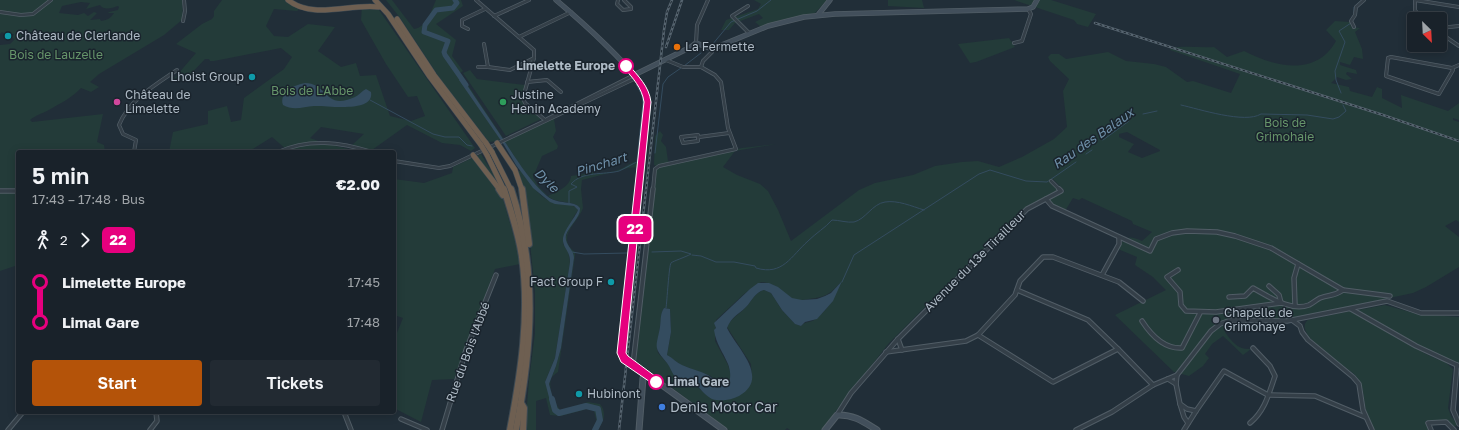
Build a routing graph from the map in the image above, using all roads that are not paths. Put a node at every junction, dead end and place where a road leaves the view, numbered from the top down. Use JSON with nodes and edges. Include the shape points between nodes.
{"nodes":[{"id":1,"x":51,"y":0,"type":"edge"},
{"id":2,"x":184,"y":0,"type":"edge"},
{"id":3,"x":288,"y":0,"type":"edge"},
{"id":4,"x":292,"y":0,"type":"edge"},
{"id":5,"x":375,"y":0,"type":"edge"},
{"id":6,"x":381,"y":0,"type":"edge"},
{"id":7,"x":476,"y":0,"type":"edge"},
{"id":8,"x":529,"y":0,"type":"edge"},
{"id":9,"x":556,"y":0,"type":"edge"},
{"id":10,"x":618,"y":0,"type":"edge"},
{"id":11,"x":624,"y":0,"type":"edge"},
{"id":12,"x":708,"y":0,"type":"edge"},
{"id":13,"x":830,"y":0,"type":"edge"},
{"id":14,"x":1038,"y":0,"type":"edge"},
{"id":15,"x":1364,"y":0,"type":"edge"},
{"id":16,"x":1415,"y":0,"type":"edge"},
{"id":17,"x":323,"y":4,"type":"dead end"},
{"id":18,"x":748,"y":6,"type":"dead end"},
{"id":19,"x":1459,"y":7,"type":"edge"},
{"id":20,"x":485,"y":9,"type":"junction"},
{"id":21,"x":1028,"y":9,"type":"junction"},
{"id":22,"x":0,"y":12,"type":"edge"},
{"id":23,"x":571,"y":12,"type":"junction"},
{"id":24,"x":1416,"y":12,"type":"edge"},
{"id":25,"x":388,"y":14,"type":"junction"},
{"id":26,"x":818,"y":15,"type":"junction"},
{"id":27,"x":494,"y":16,"type":"junction"},
{"id":28,"x":183,"y":21,"type":"dead end"},
{"id":29,"x":1459,"y":26,"type":"edge"},
{"id":30,"x":1354,"y":27,"type":"dead end"},
{"id":31,"x":1447,"y":27,"type":"edge"},
{"id":32,"x":468,"y":29,"type":"dead end"},
{"id":33,"x":749,"y":33,"type":"junction"},
{"id":34,"x":519,"y":37,"type":"junction"},
{"id":35,"x":1447,"y":38,"type":"edge"},
{"id":36,"x":696,"y":43,"type":"junction"},
{"id":37,"x":1014,"y":43,"type":"dead end"},
{"id":38,"x":484,"y":44,"type":"dead end"},
{"id":39,"x":1459,"y":46,"type":"edge"},
{"id":40,"x":712,"y":48,"type":"junction"},
{"id":41,"x":534,"y":58,"type":"junction"},
{"id":42,"x":666,"y":60,"type":"junction"},
{"id":43,"x":524,"y":62,"type":"junction"},
{"id":44,"x":533,"y":63,"type":"junction"},
{"id":45,"x":1459,"y":65,"type":"edge"},
{"id":46,"x":478,"y":67,"type":"dead end"},
{"id":47,"x":488,"y":68,"type":"junction"},
{"id":48,"x":699,"y":68,"type":"junction"},
{"id":49,"x":1452,"y":68,"type":"junction"},
{"id":50,"x":177,"y":70,"type":"dead end"},
{"id":51,"x":695,"y":73,"type":"dead end"},
{"id":52,"x":633,"y":75,"type":"junction"},
{"id":53,"x":527,"y":82,"type":"junction"},
{"id":54,"x":565,"y":92,"type":"dead end"},
{"id":55,"x":545,"y":120,"type":"junction"},
{"id":56,"x":729,"y":134,"type":"junction"},
{"id":57,"x":699,"y":137,"type":"junction"},
{"id":58,"x":498,"y":143,"type":"junction"},
{"id":59,"x":483,"y":144,"type":"junction"},
{"id":60,"x":134,"y":150,"type":"edge"},
{"id":61,"x":283,"y":150,"type":"edge"},
{"id":62,"x":363,"y":150,"type":"edge"},
{"id":63,"x":489,"y":153,"type":"junction"},
{"id":64,"x":473,"y":155,"type":"junction"},
{"id":65,"x":396,"y":162,"type":"edge"},
{"id":66,"x":1051,"y":181,"type":"dead end"},
{"id":67,"x":0,"y":191,"type":"edge"},
{"id":68,"x":16,"y":191,"type":"edge"},
{"id":69,"x":1046,"y":199,"type":"junction"},
{"id":70,"x":1040,"y":202,"type":"junction"},
{"id":71,"x":1052,"y":206,"type":"junction"},
{"id":72,"x":511,"y":208,"type":"junction"},
{"id":73,"x":1119,"y":238,"type":"junction"},
{"id":74,"x":527,"y":249,"type":"junction"},
{"id":75,"x":1298,"y":264,"type":"junction"},
{"id":76,"x":1178,"y":270,"type":"dead end"},
{"id":77,"x":496,"y":275,"type":"dead end"},
{"id":78,"x":1102,"y":275,"type":"junction"},
{"id":79,"x":1269,"y":286,"type":"dead end"},
{"id":80,"x":1017,"y":290,"type":"junction"},
{"id":81,"x":1343,"y":290,"type":"junction"},
{"id":82,"x":1390,"y":296,"type":"dead end"},
{"id":83,"x":1230,"y":297,"type":"dead end"},
{"id":84,"x":1143,"y":301,"type":"dead end"},
{"id":85,"x":1281,"y":303,"type":"junction"},
{"id":86,"x":1295,"y":305,"type":"junction"},
{"id":87,"x":1351,"y":308,"type":"junction"},
{"id":88,"x":1201,"y":312,"type":"junction"},
{"id":89,"x":1459,"y":313,"type":"edge"},
{"id":90,"x":1303,"y":318,"type":"junction"},
{"id":91,"x":1292,"y":320,"type":"junction"},
{"id":92,"x":1142,"y":322,"type":"dead end"},
{"id":93,"x":1300,"y":326,"type":"junction"},
{"id":94,"x":978,"y":335,"type":"junction"},
{"id":95,"x":898,"y":338,"type":"junction"},
{"id":96,"x":1253,"y":348,"type":"dead end"},
{"id":97,"x":1118,"y":349,"type":"junction"},
{"id":98,"x":902,"y":350,"type":"junction"},
{"id":99,"x":886,"y":352,"type":"junction"},
{"id":100,"x":633,"y":365,"type":"junction"},
{"id":101,"x":1458,"y":366,"type":"edge"},
{"id":102,"x":645,"y":374,"type":"junction"},
{"id":103,"x":1176,"y":375,"type":"junction"},
{"id":104,"x":1168,"y":379,"type":"junction"},
{"id":105,"x":1176,"y":384,"type":"junction"},
{"id":106,"x":1153,"y":385,"type":"junction"},
{"id":107,"x":1268,"y":395,"type":"junction"},
{"id":108,"x":521,"y":403,"type":"junction"},
{"id":109,"x":1180,"y":404,"type":"junction"},
{"id":110,"x":1196,"y":411,"type":"junction"},
{"id":111,"x":21,"y":414,"type":"edge"},
{"id":112,"x":156,"y":414,"type":"edge"},
{"id":113,"x":345,"y":414,"type":"edge"},
{"id":114,"x":837,"y":414,"type":"junction"},
{"id":115,"x":1365,"y":417,"type":"junction"},
{"id":116,"x":401,"y":419,"type":"dead end"},
{"id":117,"x":1250,"y":423,"type":"dead end"},
{"id":118,"x":1188,"y":424,"type":"junction"},
{"id":119,"x":1459,"y":424,"type":"edge"},
{"id":120,"x":1459,"y":429,"type":"edge"},
{"id":121,"x":8,"y":430,"type":"edge"},
{"id":122,"x":150,"y":430,"type":"edge"},
{"id":123,"x":351,"y":430,"type":"edge"},
{"id":124,"x":427,"y":430,"type":"edge"},
{"id":125,"x":442,"y":430,"type":"edge"},
{"id":126,"x":510,"y":430,"type":"edge"},
{"id":127,"x":516,"y":430,"type":"edge"},
{"id":128,"x":523,"y":430,"type":"edge"},
{"id":129,"x":639,"y":430,"type":"edge"},
{"id":130,"x":724,"y":430,"type":"edge"},
{"id":131,"x":825,"y":430,"type":"edge"},
{"id":132,"x":877,"y":430,"type":"edge"},
{"id":133,"x":1076,"y":430,"type":"edge"},
{"id":134,"x":1184,"y":430,"type":"edge"},
{"id":135,"x":1372,"y":430,"type":"edge"},
{"id":136,"x":1431,"y":430,"type":"edge"},
{"id":137,"x":1454,"y":430,"type":"edge"}],
"edges":[{"from":1,"to":22,"type":"street","via":[[33,14]]},
{"from":2,"to":28,"type":"street"},
{"from":3,"to":25,"type":"highway","via":[[296,6],[306,8],[364,2],[374,4]]},
{"from":4,"to":17,"type":"highway","via":[[304,6]]},
{"from":5,"to":25,"type":"highway"},
{"from":6,"to":59,"type":"highway","via":[[397,19]]},
{"from":7,"to":20,"type":"street"},
{"from":8,"to":27,"type":"street"},
{"from":9,"to":23,"type":"street"},
{"from":10,"to":11,"type":"street","via":[[617,4],[623,10],[631,9]]},
{"from":12,"to":36,"type":"street","via":[[696,26]]},
{"from":13,"to":26,"type":"street"},
{"from":14,"to":21,"type":"street"},
{"from":15,"to":30,"type":"street","via":[[1356,7],[1352,21]]},
{"from":16,"to":19,"type":"street"},
{"from":16,"to":24,"type":"street"},
{"from":18,"to":33,"type":"street","via":[[732,16]]},
{"from":20,"to":27,"type":"street"},
{"from":20,"to":32,"type":"street","via":[[462,20],[462,26]]},
{"from":21,"to":26,"type":"street"},
{"from":21,"to":37,"type":"street","via":[[1031,14],[1025,34],[1022,41]]},
{"from":23,"to":34,"type":"street"},
{"from":23,"to":52,"type":"street"},
{"from":25,"to":59,"type":"highway","via":[[430,77]]},
{"from":26,"to":33,"type":"street","via":[[786,21]]},
{"from":27,"to":34,"type":"street"},
{"from":29,"to":31,"type":"street"},
{"from":33,"to":40,"type":"street"},
{"from":34,"to":41,"type":"street","via":[[534,50]]},
{"from":35,"to":39,"type":"street"},
{"from":36,"to":40,"type":"street"},
{"from":36,"to":42,"type":"street"},
{"from":38,"to":47,"type":"street"},
{"from":40,"to":48,"type":"street","via":[[712,52]]},
{"from":41,"to":43,"type":"street"},
{"from":41,"to":44,"type":"street"},
{"from":42,"to":48,"type":"street","via":[[681,66]]},
{"from":42,"to":52,"type":"street"},
{"from":43,"to":44,"type":"street"},
{"from":43,"to":47,"type":"street","via":[[510,70]]},
{"from":44,"to":53,"type":"street"},
{"from":45,"to":49,"type":"street"},
{"from":46,"to":47,"type":"street"},
{"from":48,"to":51,"type":"street"},
{"from":48,"to":56,"type":"street","via":[[715,75],[721,82]]},
{"from":49,"to":49,"type":"street","via":[[1439,94],[1386,76],[1390,57]]},
{"from":50,"to":60,"type":"street","via":[[144,93],[124,113],[120,129],[126,137],[136,140]]},
{"from":52,"to":55,"type":"street"},
{"from":52,"to":100,"type":"street","via":[[644,89],[648,102],[622,353],[624,359]]},
{"from":53,"to":54,"type":"street","via":[[547,80],[561,92]]},
{"from":53,"to":55,"type":"street","via":[[524,100]]},
{"from":55,"to":58,"type":"street"},
{"from":56,"to":57,"type":"street"},
{"from":56,"to":100,"type":"street","via":[[736,149],[659,166],[654,171]]},
{"from":57,"to":57,"type":"street","via":[[695,134],[681,138],[682,143],[698,141]]},
{"from":58,"to":64,"type":"street"},
{"from":58,"to":74,"type":"highway","via":[[522,187],[529,245]]},
{"from":59,"to":63,"type":"highway","bridge":true},
{"from":61,"to":62,"type":"street","via":[[314,142]]},
{"from":63,"to":72,"type":"highway"},
{"from":63,"to":74,"type":"highway","via":[[510,189]]},
{"from":64,"to":65,"type":"street","via":[[443,168]]},
{"from":64,"to":72,"type":"highway","via":[[502,192],[507,205]]},
{"from":66,"to":69,"type":"street","name":"Avenue du 13e Tirailleur","via":[[1061,191]]},
{"from":67,"to":68,"type":"street"},
{"from":69,"to":70,"type":"street","name":"Avenue du 13e Tirailleur"},
{"from":69,"to":71,"type":"street"},
{"from":70,"to":71,"type":"street"},
{"from":70,"to":95,"type":"street","name":"Avenue du 13e Tirailleur","via":[[1027,209]]},
{"from":71,"to":73,"type":"street"},
{"from":72,"to":126,"type":"highway","via":[[521,251],[526,307],[524,346]]},
{"from":73,"to":75,"type":"street","via":[[1150,251],[1156,239],[1172,233],[1217,232],[1271,248]]},
{"from":73,"to":78,"type":"street"},
{"from":74,"to":108,"type":"highway","via":[[531,318],[529,353]]},
{"from":75,"to":81,"type":"street"},
{"from":75,"to":86,"type":"street","via":[[1294,272]]},
{"from":76,"to":88,"type":"street","via":[[1166,277],[1180,292],[1182,306],[1186,311]]},
{"from":77,"to":125,"type":"street","name":"Rue du Bois l'Abbé","via":[[466,350]]},
{"from":78,"to":80,"type":"street","via":[[1046,256],[1020,281]]},
{"from":78,"to":84,"type":"street","via":[[1119,282]]},
{"from":79,"to":85,"type":"street","via":[[1280,295]]},
{"from":80,"to":94,"type":"street"},
{"from":80,"to":97,"type":"street","via":[[1088,320]]},
{"from":81,"to":82,"type":"street"},
{"from":81,"to":86,"type":"street","via":[[1334,296],[1320,298],[1305,306]]},
{"from":83,"to":85,"type":"street","via":[[1245,296],[1253,288]]},
{"from":85,"to":86,"type":"street"},
{"from":85,"to":88,"type":"street"},
{"from":87,"to":89,"type":"street","via":[[1387,301],[1421,313]]},
{"from":87,"to":90,"type":"street"},
{"from":87,"to":101,"type":"street","via":[[1416,346]]},
{"from":88,"to":92,"type":"street","via":[[1182,348],[1175,348],[1162,341]]},
{"from":90,"to":91,"type":"street"},
{"from":90,"to":93,"type":"street"},
{"from":91,"to":93,"type":"street"},
{"from":91,"to":103,"type":"street","via":[[1234,320],[1220,324],[1207,336]]},
{"from":93,"to":115,"type":"street","via":[[1308,340],[1359,384]]},
{"from":94,"to":97,"type":"street","via":[[1053,382]]},
{"from":94,"to":98,"type":"street","via":[[966,341]]},
{"from":95,"to":98,"type":"street"},
{"from":95,"to":99,"type":"street","name":"Avenue du 13e Tirailleur"},
{"from":96,"to":107,"type":"street","via":[[1274,372]]},
{"from":97,"to":106,"type":"street"},
{"from":98,"to":99,"type":"street"},
{"from":99,"to":114,"type":"street","name":"Avenue du 13e Tirailleur","via":[[851,393]]},
{"from":100,"to":102,"type":"street"},
{"from":101,"to":119,"type":"street","via":[[1453,410]]},
{"from":102,"to":129,"type":"street"},
{"from":102,"to":130,"type":"street"},
{"from":103,"to":104,"type":"street"},
{"from":103,"to":105,"type":"street"},
{"from":104,"to":105,"type":"street"},
{"from":104,"to":106,"type":"street"},
{"from":105,"to":109,"type":"street"},
{"from":106,"to":133,"type":"street","via":[[1112,412]]},
{"from":107,"to":110,"type":"street","via":[[1224,371]]},
{"from":107,"to":115,"type":"street","via":[[1314,396]]},
{"from":107,"to":117,"type":"street","via":[[1255,420]]},
{"from":108,"to":127,"type":"highway"},
{"from":108,"to":128,"type":"highway","via":[[524,408]]},
{"from":109,"to":110,"type":"street"},
{"from":109,"to":118,"type":"street"},
{"from":110,"to":118,"type":"street"},
{"from":111,"to":121,"type":"street"},
{"from":112,"to":122,"type":"street","via":[[157,420]]},
{"from":113,"to":123,"type":"street"},
{"from":114,"to":131,"type":"street"},
{"from":114,"to":132,"type":"street","via":[[850,415]]},
{"from":115,"to":135,"type":"street"},
{"from":116,"to":124,"type":"street"},
{"from":118,"to":134,"type":"street"},
{"from":120,"to":137,"type":"street"},
{"from":136,"to":137,"type":"street","via":[[1428,423],[1446,422]]}]}
